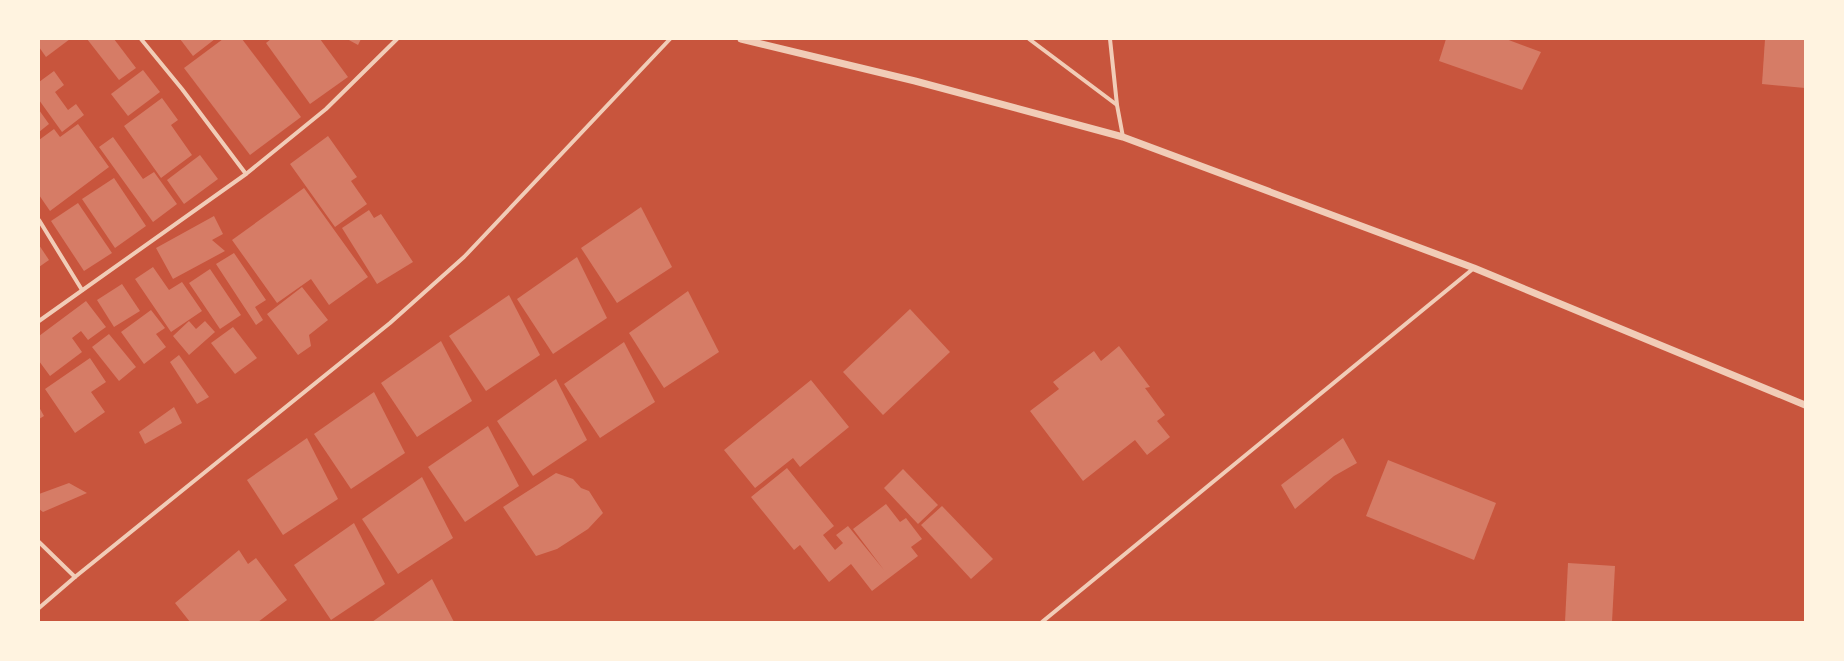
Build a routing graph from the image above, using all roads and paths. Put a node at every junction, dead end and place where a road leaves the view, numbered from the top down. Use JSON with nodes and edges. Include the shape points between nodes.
{"nodes":[{"id":1,"x":141,"y":39,"type":"edge"},
{"id":2,"x":397,"y":39,"type":"edge"},
{"id":3,"x":670,"y":39,"type":"edge"},
{"id":4,"x":741,"y":39,"type":"edge"},
{"id":5,"x":1029,"y":39,"type":"edge"},
{"id":6,"x":1110,"y":39,"type":"edge"},
{"id":7,"x":1117,"y":105,"type":"junction"},
{"id":8,"x":1123,"y":137,"type":"junction"},
{"id":9,"x":246,"y":174,"type":"junction"},
{"id":10,"x":39,"y":220,"type":"edge"},
{"id":11,"x":1474,"y":268,"type":"junction"},
{"id":12,"x":82,"y":290,"type":"junction"},
{"id":13,"x":39,"y":321,"type":"edge"},
{"id":14,"x":1805,"y":404,"type":"edge"},
{"id":15,"x":39,"y":542,"type":"edge"},
{"id":16,"x":74,"y":577,"type":"junction"},
{"id":17,"x":39,"y":608,"type":"edge"},
{"id":18,"x":1042,"y":622,"type":"edge"}],
"edges":[{"from":1,"to":9,"type":"street"},
{"from":2,"to":9,"type":"street","via":[[326,109]]},
{"from":3,"to":16,"type":"street","via":[[464,257],[390,323]]},
{"from":4,"to":8,"type":"street","via":[[915,81]]},
{"from":5,"to":7,"type":"street"},
{"from":6,"to":7,"type":"street"},
{"from":7,"to":8,"type":"street"},
{"from":8,"to":11,"type":"street"},
{"from":9,"to":12,"type":"street"},
{"from":10,"to":12,"type":"street"},
{"from":11,"to":14,"type":"street"},
{"from":11,"to":18,"type":"street"},
{"from":12,"to":13,"type":"street"},
{"from":15,"to":16,"type":"street"},
{"from":16,"to":17,"type":"street"}]}
